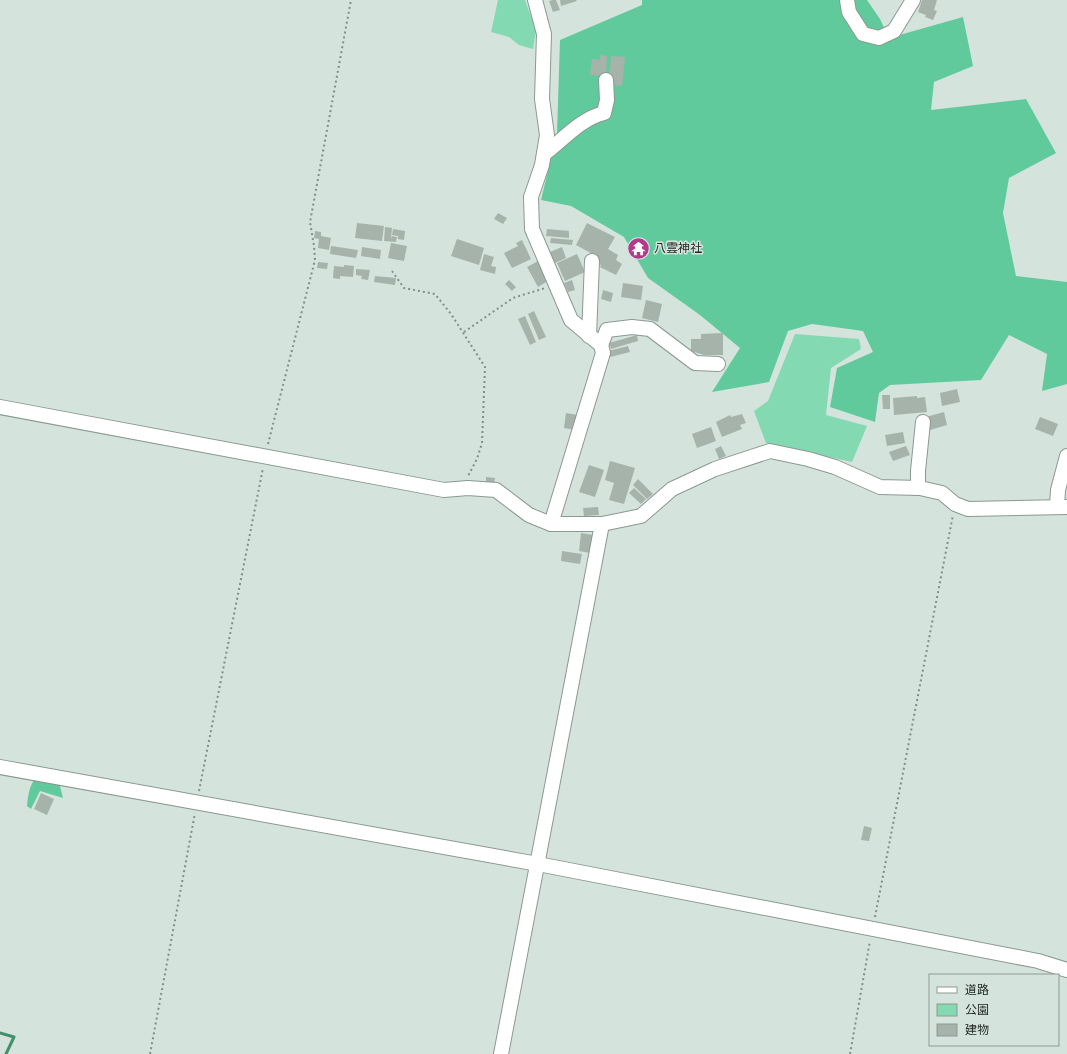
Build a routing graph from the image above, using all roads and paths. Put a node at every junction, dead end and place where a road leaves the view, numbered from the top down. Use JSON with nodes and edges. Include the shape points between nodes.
{"nodes":[{"id":1,"x":351,"y":0,"type":"edge"},
{"id":2,"x":535,"y":0,"type":"edge"},
{"id":3,"x":847,"y":0,"type":"edge"},
{"id":4,"x":913,"y":0,"type":"edge"},
{"id":5,"x":606,"y":80,"type":"dead end"},
{"id":6,"x":544,"y":154,"type":"junction"},
{"id":7,"x":592,"y":261,"type":"dead end"},
{"id":8,"x":392,"y":271,"type":"dead end"},
{"id":9,"x":555,"y":285,"type":"junction"},
{"id":10,"x":464,"y":332,"type":"junction"},
{"id":11,"x":589,"y":336,"type":"junction"},
{"id":12,"x":601,"y":345,"type":"junction"},
{"id":13,"x":718,"y":364,"type":"dead end"},
{"id":14,"x":0,"y":407,"type":"edge"},
{"id":15,"x":918,"y":429,"type":"dead end"},
{"id":16,"x":1067,"y":456,"type":"edge"},
{"id":17,"x":265,"y":457,"type":"junction"},
{"id":18,"x":918,"y":488,"type":"junction"},
{"id":19,"x":455,"y":490,"type":"junction"},
{"id":20,"x":955,"y":504,"type":"junction"},
{"id":21,"x":1062,"y":507,"type":"edge"},
{"id":22,"x":551,"y":524,"type":"junction"},
{"id":23,"x":602,"y":524,"type":"junction"},
{"id":24,"x":0,"y":767,"type":"edge"},
{"id":25,"x":197,"y":803,"type":"junction"},
{"id":26,"x":538,"y":864,"type":"junction"},
{"id":27,"x":873,"y":928,"type":"junction"},
{"id":28,"x":1067,"y":970,"type":"edge"},
{"id":29,"x":150,"y":1054,"type":"edge"},
{"id":30,"x":501,"y":1054,"type":"edge"},
{"id":31,"x":850,"y":1054,"type":"edge"}],
"edges":[{"from":1,"to":17,"type":"path","via":[[310,222],[315,260]]},
{"from":2,"to":6,"type":"street","via":[[544,34],[542,99],[547,135]]},
{"from":3,"to":4,"type":"street","via":[[850,12],[863,34],[879,38],[894,31]]},
{"from":5,"to":6,"type":"street","via":[[607,100],[604,113],[595,115],[579,125]]},
{"from":6,"to":9,"type":"street","via":[[531,197],[532,229]]},
{"from":7,"to":11,"type":"street"},
{"from":8,"to":10,"type":"path","via":[[404,288],[435,294]]},
{"from":9,"to":10,"type":"path","via":[[513,298]]},
{"from":9,"to":11,"type":"street","via":[[571,320]]},
{"from":10,"to":19,"type":"path","via":[[485,367],[482,443],[467,478]]},
{"from":11,"to":12,"type":"street"},
{"from":12,"to":13,"type":"street","via":[[607,330],[632,327],[650,329],[695,363]]},
{"from":12,"to":22,"type":"street","via":[[603,353]]},
{"from":14,"to":17,"type":"street"},
{"from":15,"to":18,"type":"street"},
{"from":16,"to":21,"type":"street","via":[[1058,490]]},
{"from":17,"to":19,"type":"street"},
{"from":17,"to":25,"type":"path"},
{"from":18,"to":20,"type":"street","via":[[942,493]]},
{"from":18,"to":23,"type":"street","via":[[880,487],[835,467],[770,451],[715,469],[672,490],[641,516]]},
{"from":19,"to":22,"type":"street","via":[[496,490],[529,515]]},
{"from":20,"to":21,"type":"street","via":[[968,509]]},
{"from":20,"to":27,"type":"path"},
{"from":22,"to":23,"type":"street"},
{"from":23,"to":26,"type":"street"},
{"from":24,"to":25,"type":"street"},
{"from":25,"to":26,"type":"street"},
{"from":25,"to":29,"type":"path"},
{"from":26,"to":27,"type":"street"},
{"from":26,"to":30,"type":"street"},
{"from":27,"to":28,"type":"street","via":[[1038,961]]},
{"from":27,"to":31,"type":"path"}]}
